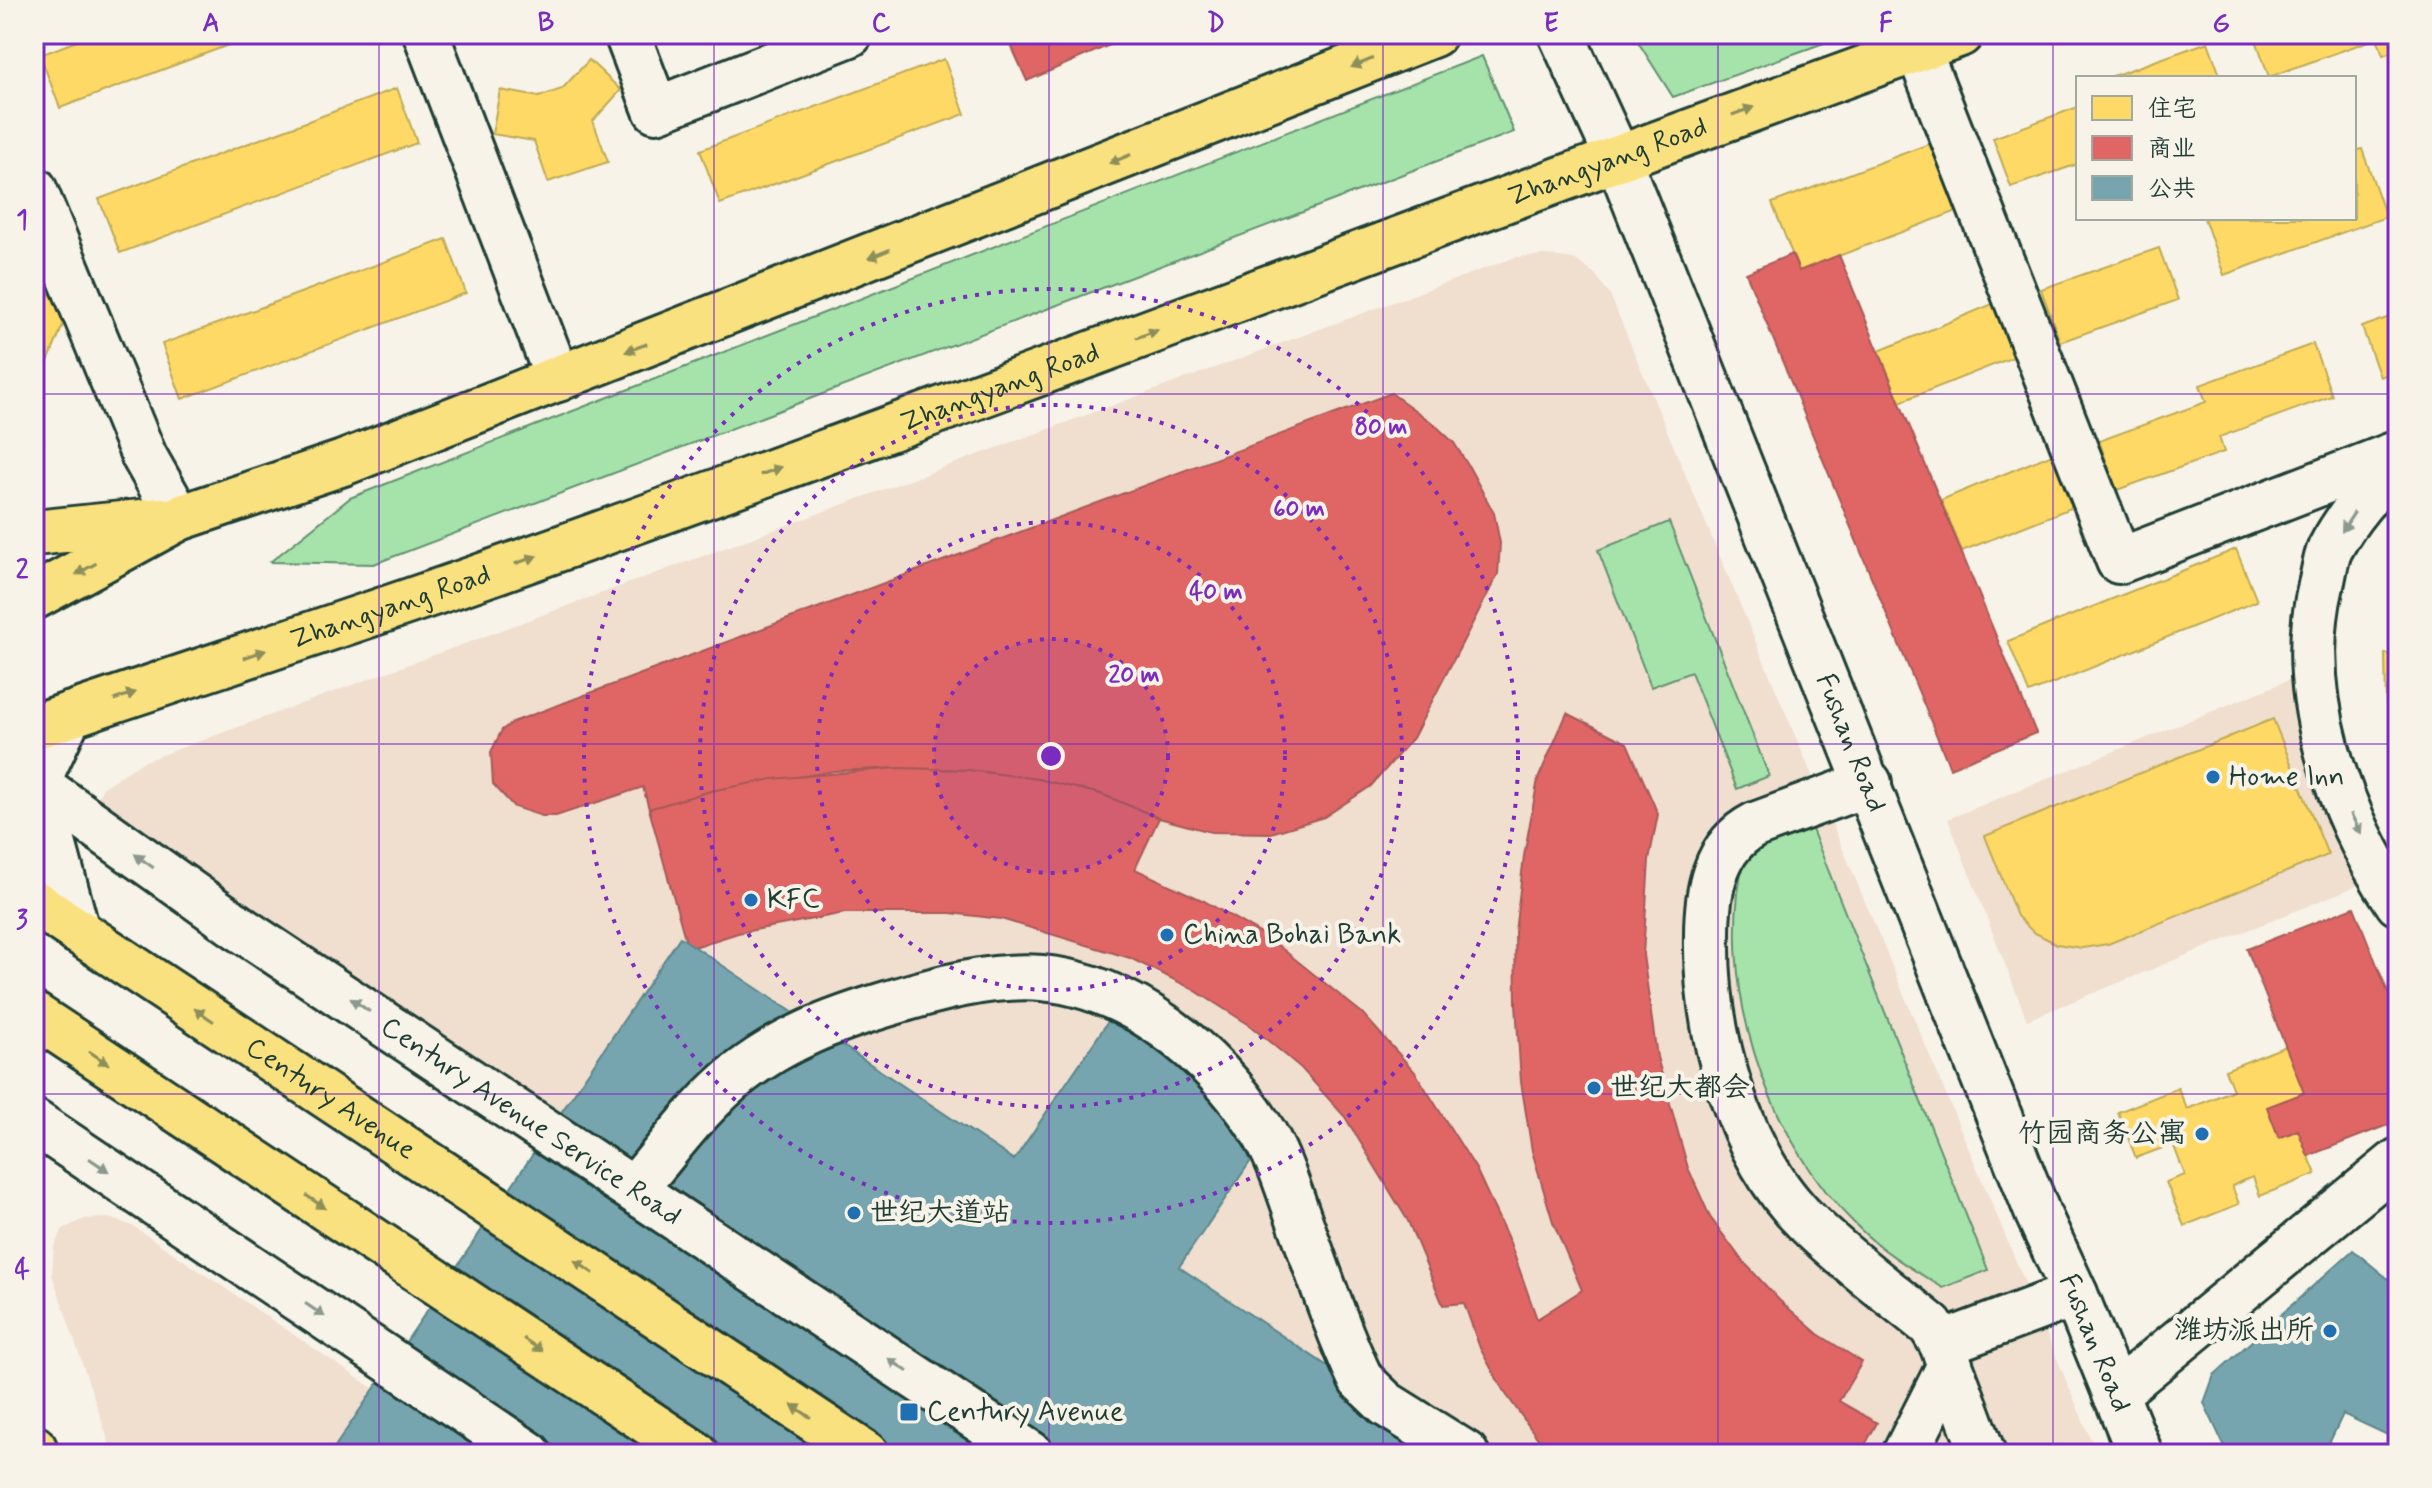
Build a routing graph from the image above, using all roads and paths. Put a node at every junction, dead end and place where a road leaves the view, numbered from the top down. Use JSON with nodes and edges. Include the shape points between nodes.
{"nodes":[{"id":1,"x":426,"y":34,"type":"edge"},
{"id":2,"x":627,"y":34,"type":"edge"},
{"id":3,"x":850,"y":34,"type":"edge"},
{"id":4,"x":1434,"y":34,"type":"edge"},
{"id":5,"x":1561,"y":34,"type":"edge"},
{"id":6,"x":1960,"y":34,"type":"edge"},
{"id":7,"x":1918,"y":49,"type":"junction"},
{"id":8,"x":1617,"y":156,"type":"junction"},
{"id":9,"x":34,"y":189,"type":"edge"},
{"id":10,"x":558,"y":379,"type":"junction"},
{"id":11,"x":2398,"y":453,"type":"edge"},
{"id":12,"x":2398,"y":463,"type":"edge"},
{"id":13,"x":179,"y":518,"type":"junction"},
{"id":14,"x":34,"y":533,"type":"edge"},
{"id":15,"x":34,"y":597,"type":"edge"},
{"id":16,"x":52,"y":721,"type":"edge"},
{"id":17,"x":36,"y":783,"type":"edge"},
{"id":18,"x":1869,"y":783,"type":"junction"},
{"id":19,"x":34,"y":902,"type":"edge"},
{"id":20,"x":2398,"y":903,"type":"edge"},
{"id":21,"x":77,"y":931,"type":"junction"},
{"id":22,"x":34,"y":1015,"type":"edge"},
{"id":23,"x":34,"y":1122,"type":"edge"},
{"id":24,"x":2398,"y":1161,"type":"edge"},
{"id":25,"x":634,"y":1189,"type":"junction"},
{"id":26,"x":2075,"y":1294,"type":"junction"},
{"id":27,"x":1946,"y":1354,"type":"junction"},
{"id":28,"x":2115,"y":1394,"type":"junction"},
{"id":29,"x":34,"y":1448,"type":"edge"},
{"id":30,"x":36,"y":1454,"type":"edge"},
{"id":31,"x":529,"y":1454,"type":"edge"},
{"id":32,"x":696,"y":1454,"type":"edge"},
{"id":33,"x":866,"y":1454,"type":"edge"},
{"id":34,"x":1031,"y":1454,"type":"edge"},
{"id":35,"x":1466,"y":1454,"type":"edge"},
{"id":36,"x":1905,"y":1454,"type":"edge"},
{"id":37,"x":1983,"y":1454,"type":"edge"},
{"id":38,"x":2140,"y":1454,"type":"edge"}],
"edges":[{"from":1,"to":10,"type":"street"},
{"from":2,"to":3,"type":"street","via":[[656,110]]},
{"from":4,"to":10,"type":"main road","one_way":true},
{"from":5,"to":8,"type":"street","name":"Fushan Road"},
{"from":6,"to":7,"type":"main road","name":"Zhangyang Road"},
{"from":8,"to":7,"type":"main road","name":"Zhangyang Road","one_way":true},
{"from":7,"to":11,"type":"street","via":[[2119,561]]},
{"from":16,"to":8,"type":"main road","name":"Zhangyang Road","one_way":true,"via":[[513,565]]},
{"from":8,"to":18,"type":"street","name":"Fushan Road"},
{"from":9,"to":13,"type":"street","via":[[144,456]]},
{"from":10,"to":13,"type":"main road","via":[[343,463]]},
{"from":12,"to":20,"type":"street","one_way":true,"via":[[2364,497],[2329,551],[2313,618],[2312,669],[2336,783]]},
{"from":13,"to":14,"type":"main road"},
{"from":13,"to":15,"type":"main road","one_way":true},
{"from":16,"to":17,"type":"street"},
{"from":17,"to":21,"type":"street"},
{"from":25,"to":17,"type":"street","name":"Century Avenue Service Road","one_way":true,"via":[[241,929]]},
{"from":18,"to":26,"type":"street","name":"Fushan Road","via":[[2038,1214]]},
{"from":18,"to":27,"type":"street","via":[[1755,825],[1737,834],[1726,848],[1707,912],[1710,1007],[1733,1101],[1780,1188],[1808,1224],[1931,1326]]},
{"from":19,"to":21,"type":"main road","name":"Century Avenue"},
{"from":33,"to":21,"type":"main road","name":"Century Avenue","one_way":true},
{"from":22,"to":32,"type":"main road","one_way":true},
{"from":23,"to":31,"type":"street","one_way":true},
{"from":24,"to":28,"type":"street"},
{"from":34,"to":25,"type":"street","name":"Century Avenue Service Road","one_way":true},
{"from":25,"to":35,"type":"street","via":[[738,1074],[833,1020],[917,994],[1000,978],[1043,978],[1086,987],[1165,1027],[1235,1092],[1262,1129],[1280,1167],[1361,1380],[1386,1404]]},
{"from":26,"to":27,"type":"street"},
{"from":26,"to":28,"type":"street","name":"Fushan Road"},
{"from":27,"to":36,"type":"street"},
{"from":27,"to":37,"type":"street"},
{"from":28,"to":38,"type":"street","name":"Fushan Road"},
{"from":29,"to":30,"type":"main road"}]}
